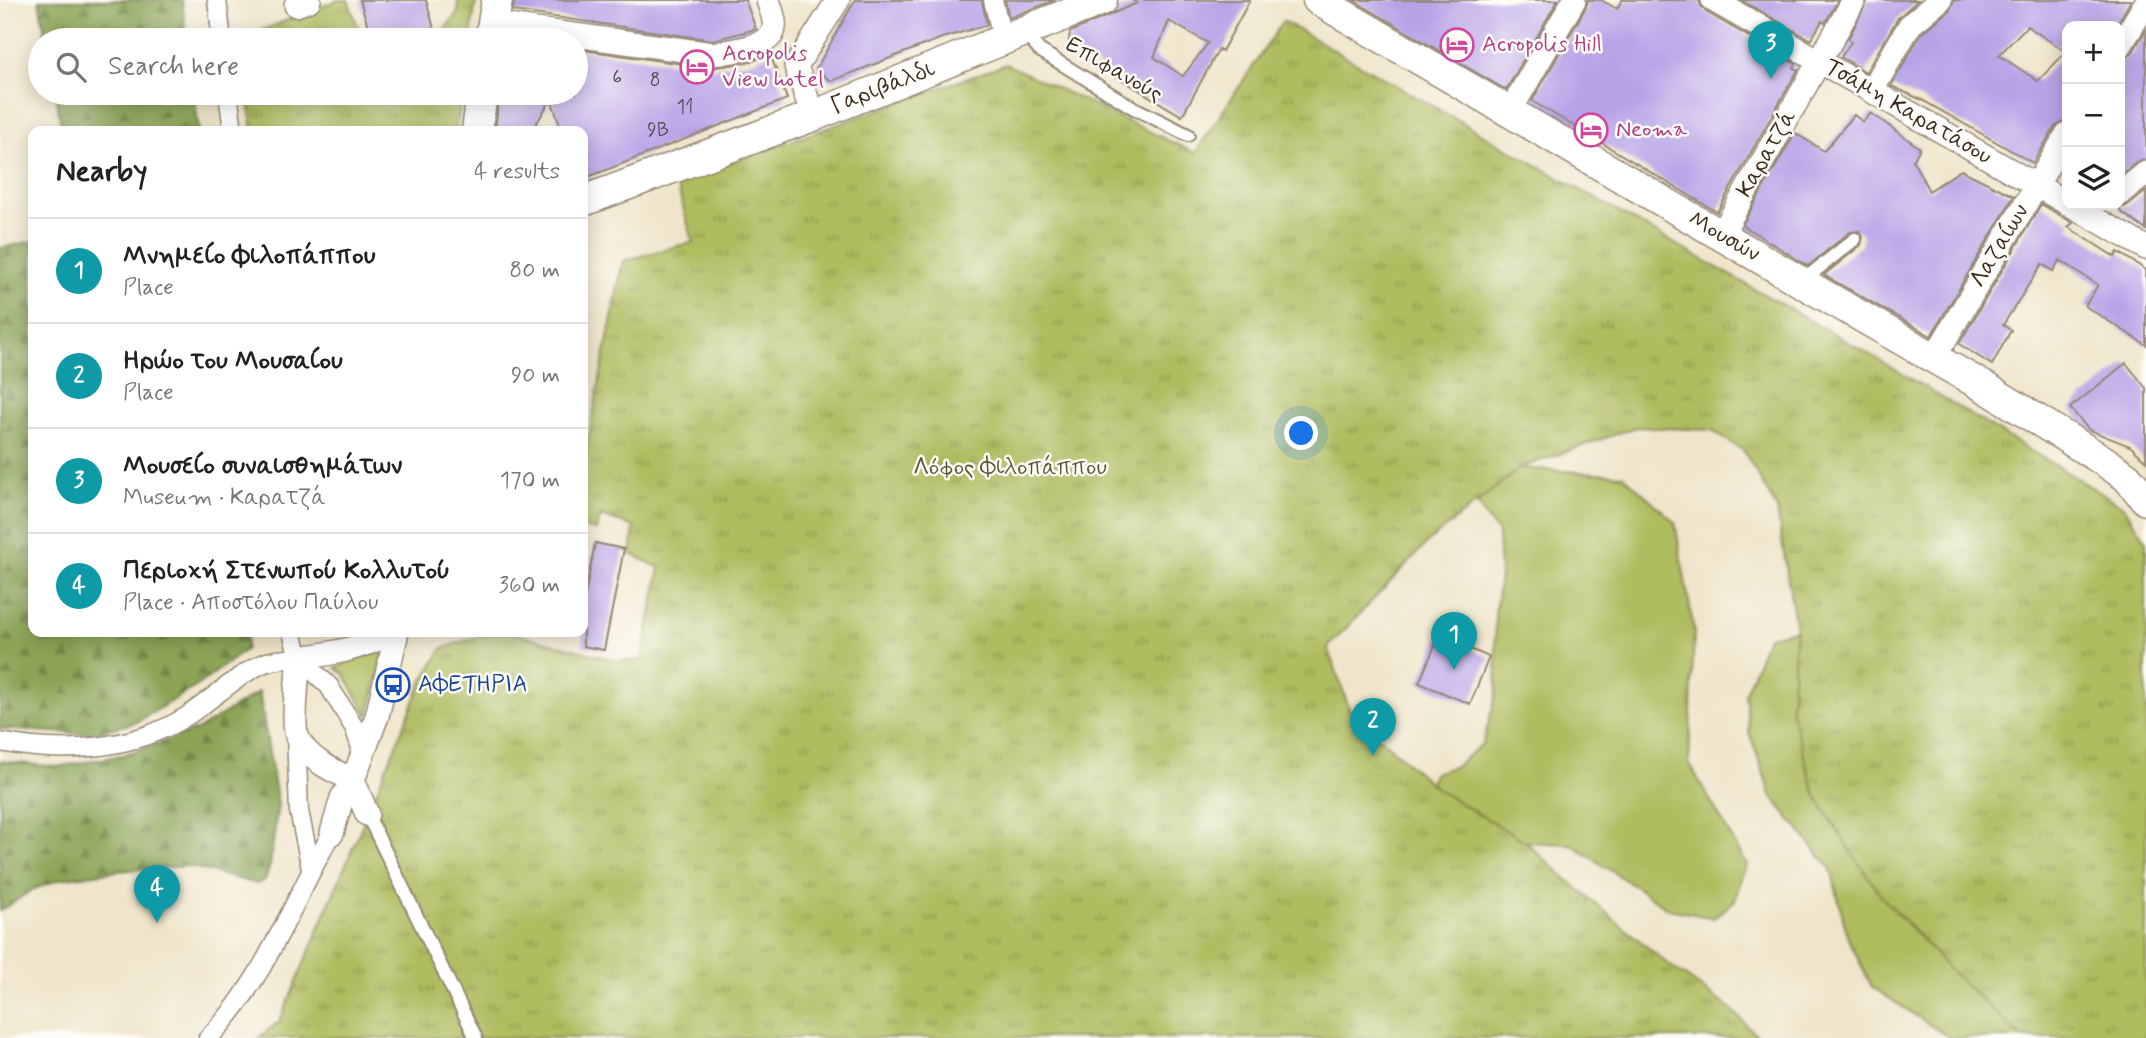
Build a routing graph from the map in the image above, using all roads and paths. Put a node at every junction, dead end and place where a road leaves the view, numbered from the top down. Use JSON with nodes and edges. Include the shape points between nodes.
{"nodes":[{"id":1,"x":217,"y":0,"type":"edge"},
{"id":2,"x":838,"y":0,"type":"edge"},
{"id":3,"x":993,"y":0,"type":"edge"},
{"id":4,"x":1102,"y":0,"type":"edge"},
{"id":5,"x":1318,"y":0,"type":"edge"},
{"id":6,"x":1574,"y":0,"type":"edge"},
{"id":7,"x":1713,"y":0,"type":"edge"},
{"id":8,"x":1854,"y":0,"type":"edge"},
{"id":9,"x":1940,"y":0,"type":"edge"},
{"id":10,"x":2146,"y":3,"type":"edge"},
{"id":11,"x":771,"y":10,"type":"edge"},
{"id":12,"x":493,"y":21,"type":"edge"},
{"id":13,"x":220,"y":28,"type":"edge"},
{"id":14,"x":540,"y":28,"type":"edge"},
{"id":15,"x":588,"y":35,"type":"edge"},
{"id":16,"x":1014,"y":37,"type":"junction"},
{"id":17,"x":2125,"y":39,"type":"edge"},
{"id":18,"x":1819,"y":62,"type":"junction"},
{"id":19,"x":1872,"y":90,"type":"junction"},
{"id":20,"x":230,"y":105,"type":"edge"},
{"id":21,"x":480,"y":105,"type":"edge"},
{"id":22,"x":1509,"y":113,"type":"junction"},
{"id":23,"x":813,"y":116,"type":"junction"},
{"id":24,"x":232,"y":126,"type":"edge"},
{"id":25,"x":478,"y":126,"type":"edge"},
{"id":26,"x":1188,"y":135,"type":"dead end"},
{"id":27,"x":2062,"y":142,"type":"edge"},
{"id":28,"x":2146,"y":173,"type":"edge"},
{"id":29,"x":2037,"y":185,"type":"junction"},
{"id":30,"x":2125,"y":190,"type":"edge"},
{"id":31,"x":588,"y":199,"type":"edge"},
{"id":32,"x":2062,"y":200,"type":"edge"},
{"id":33,"x":2099,"y":211,"type":"edge"},
{"id":34,"x":1721,"y":234,"type":"junction"},
{"id":35,"x":1855,"y":239,"type":"dead end"},
{"id":36,"x":2146,"y":248,"type":"edge"},
{"id":37,"x":1801,"y":282,"type":"junction"},
{"id":38,"x":1934,"y":358,"type":"junction"},
{"id":39,"x":2136,"y":474,"type":"edge"},
{"id":40,"x":2146,"y":500,"type":"edge"},
{"id":41,"x":293,"y":637,"type":"edge"},
{"id":42,"x":384,"y":637,"type":"edge"},
{"id":43,"x":394,"y":637,"type":"edge"},
{"id":44,"x":299,"y":658,"type":"junction"},
{"id":45,"x":296,"y":735,"type":"junction"},
{"id":46,"x":0,"y":742,"type":"edge"},
{"id":47,"x":363,"y":755,"type":"junction"},
{"id":48,"x":353,"y":780,"type":"junction"},
{"id":49,"x":368,"y":814,"type":"joint"},
{"id":50,"x":332,"y":833,"type":"joint"},
{"id":51,"x":311,"y":869,"type":"junction"},
{"id":52,"x":208,"y":1038,"type":"edge"},
{"id":53,"x":476,"y":1038,"type":"edge"}],
"edges":[{"from":1,"to":13,"type":"street"},
{"from":2,"to":23,"type":"street","via":[[796,66]]},
{"from":3,"to":16,"type":"street"},
{"from":4,"to":16,"type":"street","name":"Γαριβάλδι"},
{"from":5,"to":22,"type":"street","name":"Μουσών"},
{"from":6,"to":22,"type":"street"},
{"from":7,"to":18,"type":"street","name":"Τσάμη Καρατάσου"},
{"from":8,"to":18,"type":"street","name":"Καρατζά"},
{"from":9,"to":19,"type":"street","via":[[1910,25]]},
{"from":10,"to":17,"type":"street"},
{"from":11,"to":15,"type":"street","via":[[774,31],[769,40],[713,54]]},
{"from":12,"to":14,"type":"street"},
{"from":16,"to":23,"type":"street","name":"Γαριβάλδι"},
{"from":16,"to":26,"type":"lane","name":"Επιφανούς"},
{"from":18,"to":19,"type":"street","name":"Τσάμη Καρατάσου"},
{"from":18,"to":34,"type":"street","name":"Καρατζά"},
{"from":19,"to":29,"type":"street","name":"Τσάμη Καρατάσου"},
{"from":20,"to":24,"type":"street"},
{"from":21,"to":25,"type":"street"},
{"from":22,"to":34,"type":"street","name":"Μουσών"},
{"from":23,"to":31,"type":"street","name":"Γαριβάλδι"},
{"from":27,"to":29,"type":"street","name":"Λαζαίων"},
{"from":28,"to":30,"type":"street"},
{"from":29,"to":32,"type":"street","name":"Τσάμη Καρατάσου"},
{"from":29,"to":38,"type":"street","name":"Λαζαίων"},
{"from":33,"to":36,"type":"street","name":"Τσάμη Καρατάσου"},
{"from":34,"to":37,"type":"street","name":"Μουσών"},
{"from":35,"to":37,"type":"lane"},
{"from":37,"to":38,"type":"street","name":"Μουσών"},
{"from":38,"to":39,"type":"street","name":"Μουσών"},
{"from":39,"to":40,"type":"street","name":"Μουσών"},
{"from":41,"to":44,"type":"street"},
{"from":42,"to":44,"type":"street","via":[[345,652]]},
{"from":43,"to":47,"type":"street","via":[[377,716]]},
{"from":44,"to":45,"type":"street"},
{"from":44,"to":46,"type":"street","via":[[267,662],[184,718],[126,741],[75,749]]},
{"from":44,"to":47,"type":"street","via":[[329,686],[355,729]]},
{"from":45,"to":48,"type":"street","via":[[329,769]]},
{"from":45,"to":51,"type":"street","via":[[299,811]]},
{"from":47,"to":48,"type":"street"},
{"from":48,"to":49,"type":"street"},
{"from":48,"to":50,"type":"street","via":[[342,798]]},
{"from":49,"to":53,"type":"lane"},
{"from":50,"to":51,"type":"street"},
{"from":51,"to":52,"type":"street","via":[[255,975]]}]}
